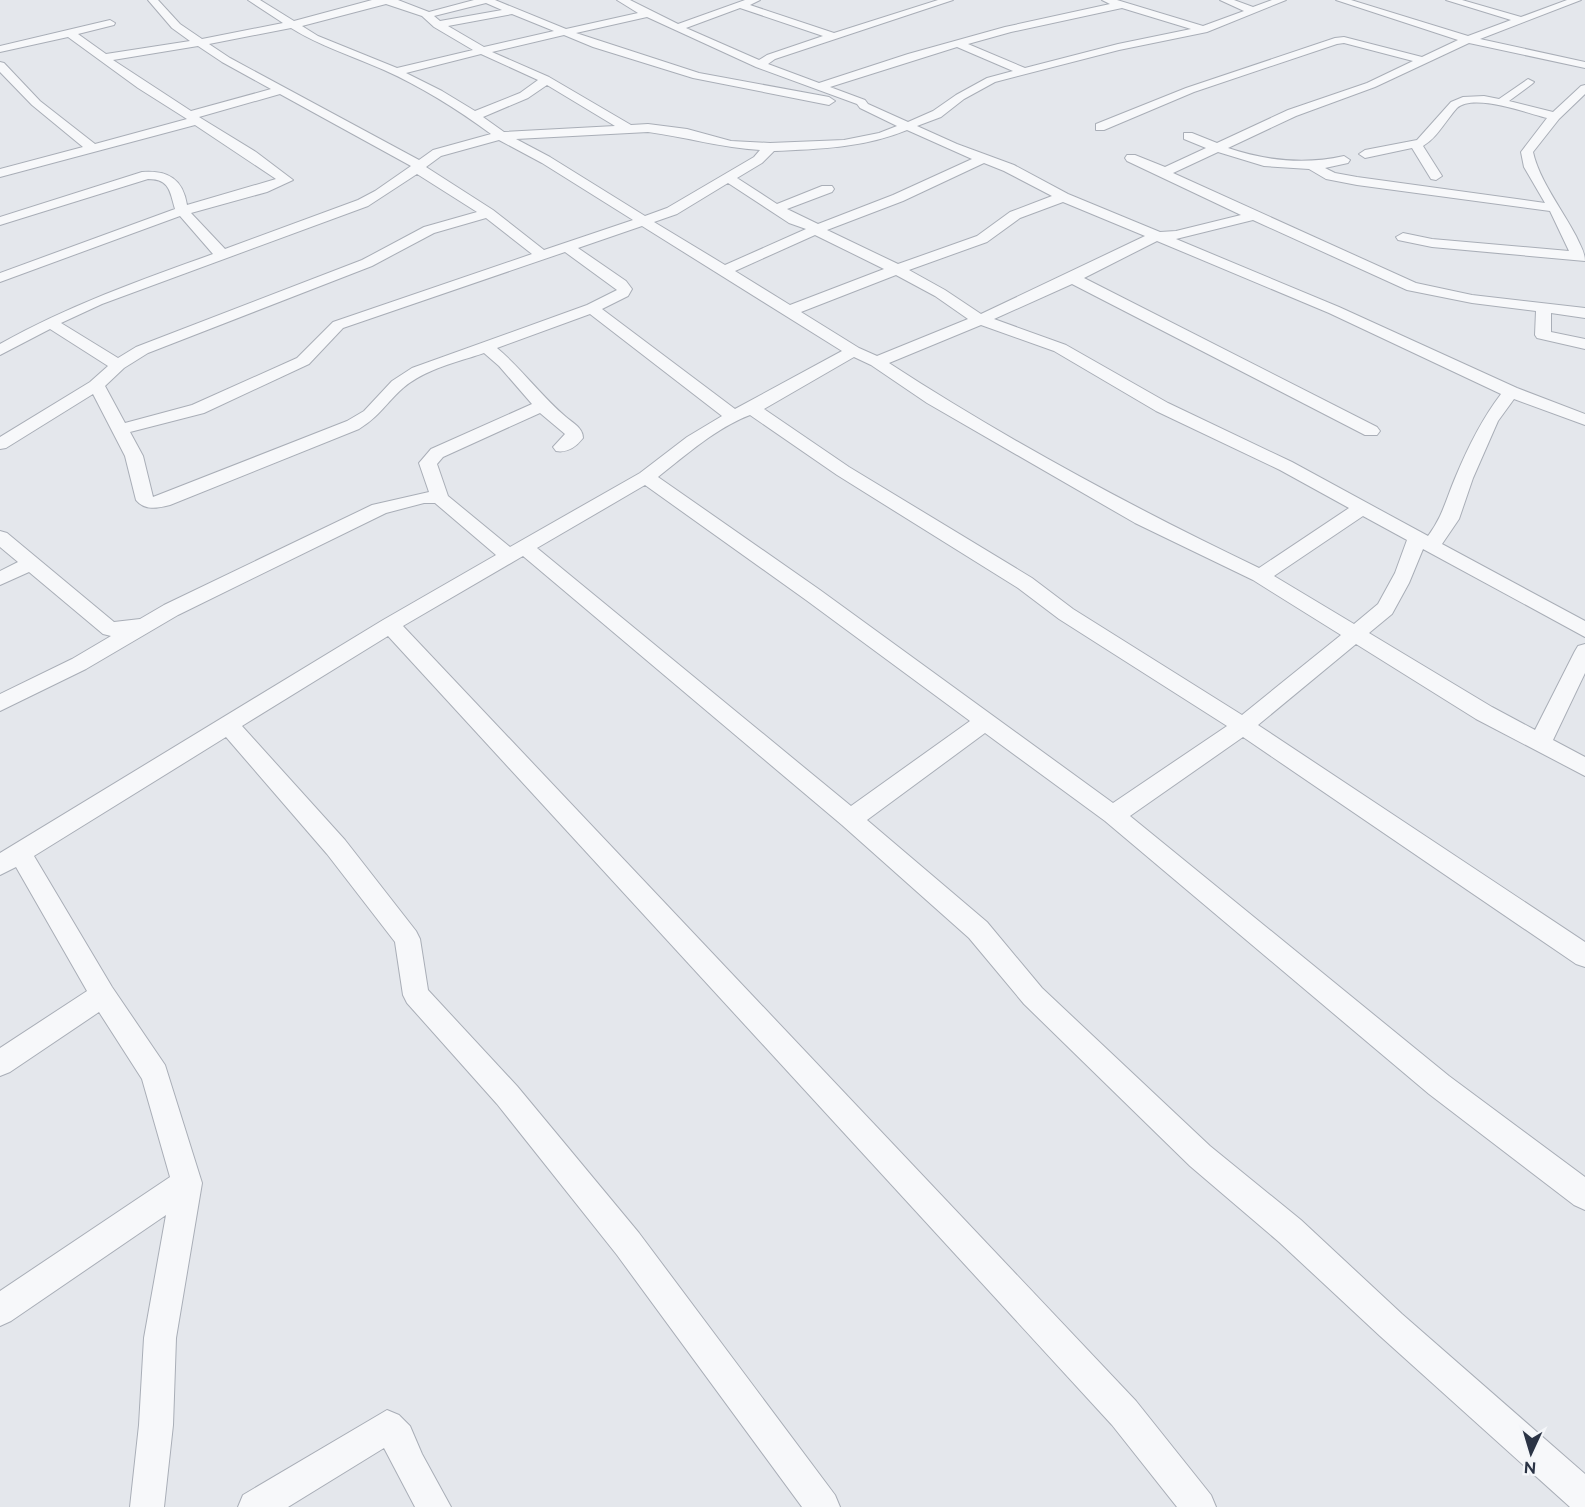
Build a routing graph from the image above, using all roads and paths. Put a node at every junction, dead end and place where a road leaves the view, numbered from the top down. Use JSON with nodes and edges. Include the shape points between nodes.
{"nodes":[{"id":1,"x":153,"y":0,"type":"edge"},
{"id":2,"x":253,"y":0,"type":"edge"},
{"id":3,"x":487,"y":0,"type":"edge"},
{"id":4,"x":622,"y":0,"type":"edge"},
{"id":5,"x":948,"y":0,"type":"edge"},
{"id":6,"x":1107,"y":0,"type":"edge"},
{"id":7,"x":1225,"y":0,"type":"edge"},
{"id":8,"x":1281,"y":0,"type":"edge"},
{"id":9,"x":1341,"y":0,"type":"edge"},
{"id":10,"x":1451,"y":0,"type":"edge"},
{"id":11,"x":1576,"y":0,"type":"edge"},
{"id":12,"x":379,"y":1,"type":"edge"},
{"id":13,"x":748,"y":2,"type":"edge"},
{"id":14,"x":1121,"y":5,"type":"junction"},
{"id":15,"x":513,"y":11,"type":"junction"},
{"id":16,"x":1254,"y":11,"type":"junction"},
{"id":17,"x":426,"y":14,"type":"junction"},
{"id":18,"x":648,"y":14,"type":"junction"},
{"id":19,"x":1521,"y":20,"type":"junction"},
{"id":20,"x":110,"y":23,"type":"dead end"},
{"id":21,"x":293,"y":25,"type":"junction"},
{"id":22,"x":438,"y":25,"type":"junction"},
{"id":23,"x":678,"y":27,"type":"junction"},
{"id":24,"x":1203,"y":30,"type":"junction"},
{"id":25,"x":568,"y":32,"type":"junction"},
{"id":26,"x":70,"y":33,"type":"junction"},
{"id":27,"x":834,"y":36,"type":"junction"},
{"id":28,"x":1468,"y":40,"type":"junction"},
{"id":29,"x":202,"y":42,"type":"junction"},
{"id":30,"x":959,"y":44,"type":"junction"},
{"id":31,"x":0,"y":49,"type":"edge"},
{"id":32,"x":483,"y":50,"type":"junction"},
{"id":33,"x":1585,"y":53,"type":"edge"},
{"id":34,"x":103,"y":58,"type":"junction"},
{"id":35,"x":1425,"y":61,"type":"junction"},
{"id":36,"x":1571,"y":63,"type":"junction"},
{"id":37,"x":0,"y":64,"type":"edge"},
{"id":38,"x":760,"y":64,"type":"junction"},
{"id":39,"x":1585,"y":65,"type":"edge"},
{"id":40,"x":395,"y":72,"type":"junction"},
{"id":41,"x":1023,"y":72,"type":"junction"},
{"id":42,"x":1528,"y":82,"type":"dead end"},
{"id":43,"x":541,"y":84,"type":"junction"},
{"id":44,"x":817,"y":87,"type":"junction"},
{"id":45,"x":282,"y":90,"type":"junction"},
{"id":46,"x":1583,"y":94,"type":"edge"},
{"id":47,"x":844,"y":97,"type":"junction"},
{"id":48,"x":818,"y":101,"type":"junction"},
{"id":49,"x":861,"y":102,"type":"junction"},
{"id":50,"x":1502,"y":104,"type":"junction"},
{"id":51,"x":799,"y":107,"type":"dead end"},
{"id":52,"x":896,"y":107,"type":"dead end"},
{"id":53,"x":916,"y":111,"type":"dead end"},
{"id":54,"x":936,"y":114,"type":"junction"},
{"id":55,"x":474,"y":116,"type":"junction"},
{"id":56,"x":1555,"y":116,"type":"junction"},
{"id":57,"x":193,"y":118,"type":"junction"},
{"id":58,"x":910,"y":127,"type":"junction"},
{"id":59,"x":627,"y":128,"type":"junction"},
{"id":60,"x":1100,"y":128,"type":"dead end"},
{"id":61,"x":501,"y":136,"type":"junction"},
{"id":62,"x":1188,"y":136,"type":"dead end"},
{"id":63,"x":1416,"y":145,"type":"junction"},
{"id":64,"x":91,"y":147,"type":"junction"},
{"id":65,"x":770,"y":147,"type":"junction"},
{"id":66,"x":1216,"y":148,"type":"junction"},
{"id":67,"x":1365,"y":154,"type":"dead end"},
{"id":68,"x":1131,"y":158,"type":"dead end"},
{"id":69,"x":982,"y":159,"type":"junction"},
{"id":70,"x":1344,"y":160,"type":"dead end"},
{"id":71,"x":418,"y":165,"type":"junction"},
{"id":72,"x":1314,"y":167,"type":"junction"},
{"id":73,"x":1166,"y":172,"type":"junction"},
{"id":74,"x":0,"y":173,"type":"edge"},
{"id":75,"x":1436,"y":176,"type":"dead end"},
{"id":76,"x":727,"y":177,"type":"junction"},
{"id":77,"x":827,"y":189,"type":"dead end"},
{"id":78,"x":1063,"y":197,"type":"junction"},
{"id":79,"x":778,"y":208,"type":"junction"},
{"id":80,"x":1555,"y":208,"type":"junction"},
{"id":81,"x":182,"y":211,"type":"junction"},
{"id":82,"x":488,"y":213,"type":"junction"},
{"id":83,"x":1252,"y":216,"type":"junction"},
{"id":84,"x":0,"y":220,"type":"edge"},
{"id":85,"x":642,"y":221,"type":"junction"},
{"id":86,"x":812,"y":231,"type":"junction"},
{"id":87,"x":1155,"y":237,"type":"junction"},
{"id":88,"x":1403,"y":237,"type":"dead end"},
{"id":89,"x":567,"y":247,"type":"junction"},
{"id":90,"x":223,"y":255,"type":"junction"},
{"id":91,"x":541,"y":255,"type":"junction"},
{"id":92,"x":1582,"y":256,"type":"edge"},
{"id":93,"x":896,"y":269,"type":"junction"},
{"id":94,"x":723,"y":271,"type":"junction"},
{"id":95,"x":0,"y":278,"type":"edge"},
{"id":96,"x":1074,"y":279,"type":"junction"},
{"id":97,"x":592,"y":308,"type":"junction"},
{"id":98,"x":1544,"y":308,"type":"junction"},
{"id":99,"x":790,"y":311,"type":"junction"},
{"id":100,"x":1585,"y":313,"type":"edge"},
{"id":101,"x":980,"y":319,"type":"junction"},
{"id":102,"x":50,"y":322,"type":"junction"},
{"id":103,"x":1585,"y":344,"type":"edge"},
{"id":104,"x":487,"y":347,"type":"junction"},
{"id":105,"x":0,"y":350,"type":"edge"},
{"id":106,"x":853,"y":351,"type":"junction"},
{"id":107,"x":877,"y":362,"type":"junction"},
{"id":108,"x":118,"y":365,"type":"junction"},
{"id":109,"x":96,"y":385,"type":"junction"},
{"id":110,"x":1511,"y":392,"type":"junction"},
{"id":111,"x":1585,"y":402,"type":"edge"},
{"id":112,"x":542,"y":406,"type":"junction"},
{"id":113,"x":1562,"y":411,"type":"junction"},
{"id":114,"x":742,"y":413,"type":"junction"},
{"id":115,"x":1585,"y":420,"type":"edge"},
{"id":116,"x":121,"y":429,"type":"junction"},
{"id":117,"x":1371,"y":431,"type":"dead end"},
{"id":118,"x":0,"y":444,"type":"edge"},
{"id":119,"x":562,"y":447,"type":"dead end"},
{"id":120,"x":646,"y":477,"type":"junction"},
{"id":121,"x":440,"y":498,"type":"junction"},
{"id":122,"x":1364,"y":507,"type":"junction"},
{"id":123,"x":0,"y":537,"type":"edge"},
{"id":124,"x":1424,"y":540,"type":"junction"},
{"id":125,"x":517,"y":552,"type":"junction"},
{"id":126,"x":30,"y":564,"type":"junction"},
{"id":127,"x":1260,"y":576,"type":"junction"},
{"id":128,"x":0,"y":579,"type":"edge"},
{"id":129,"x":390,"y":625,"type":"junction"},
{"id":130,"x":1585,"y":630,"type":"edge"},
{"id":131,"x":1355,"y":635,"type":"junction"},
{"id":132,"x":110,"y":638,"type":"junction"},
{"id":133,"x":1585,"y":651,"type":"edge"},
{"id":134,"x":0,"y":703,"type":"edge"},
{"id":135,"x":985,"y":722,"type":"junction"},
{"id":136,"x":229,"y":726,"type":"junction"},
{"id":137,"x":1243,"y":726,"type":"junction"},
{"id":138,"x":1541,"y":741,"type":"junction"},
{"id":139,"x":1585,"y":767,"type":"edge"},
{"id":140,"x":1113,"y":815,"type":"junction"},
{"id":141,"x":850,"y":819,"type":"junction"},
{"id":142,"x":10,"y":859,"type":"edge"},
{"id":143,"x":1585,"y":956,"type":"edge"},
{"id":144,"x":103,"y":995,"type":"junction"},
{"id":145,"x":0,"y":1063,"type":"edge"},
{"id":146,"x":187,"y":1183,"type":"junction"},
{"id":147,"x":1585,"y":1195,"type":"edge"},
{"id":148,"x":0,"y":1310,"type":"edge"},
{"id":149,"x":1585,"y":1497,"type":"edge"},
{"id":150,"x":147,"y":1507,"type":"edge"},
{"id":151,"x":255,"y":1507,"type":"edge"},
{"id":152,"x":434,"y":1507,"type":"edge"},
{"id":153,"x":823,"y":1507,"type":"edge"},
{"id":154,"x":1199,"y":1507,"type":"edge"}],
"edges":[{"from":1,"to":29,"type":"street","via":[[176,26]]},
{"from":2,"to":21,"type":"street"},
{"from":3,"to":15,"type":"street"},
{"from":3,"to":17,"type":"street"},
{"from":4,"to":18,"type":"street"},
{"from":5,"to":27,"type":"street"},
{"from":6,"to":14,"type":"street"},
{"from":7,"to":16,"type":"street"},
{"from":8,"to":16,"type":"street"},
{"from":9,"to":28,"type":"street"},
{"from":10,"to":19,"type":"street"},
{"from":11,"to":19,"type":"street"},
{"from":12,"to":17,"type":"street"},
{"from":12,"to":21,"type":"street"},
{"from":13,"to":23,"type":"street"},
{"from":13,"to":27,"type":"street"},
{"from":14,"to":24,"type":"street"},
{"from":14,"to":30,"type":"street"},
{"from":15,"to":22,"type":"street"},
{"from":15,"to":25,"type":"street"},
{"from":16,"to":24,"type":"street"},
{"from":17,"to":22,"type":"street"},
{"from":18,"to":23,"type":"street"},
{"from":18,"to":25,"type":"street"},
{"from":19,"to":28,"type":"street"},
{"from":20,"to":26,"type":"street"},
{"from":21,"to":29,"type":"street"},
{"from":21,"to":40,"type":"street","via":[[314,38]]},
{"from":22,"to":32,"type":"street"},
{"from":23,"to":38,"type":"street"},
{"from":24,"to":41,"type":"street"},
{"from":25,"to":32,"type":"street"},
{"from":25,"to":48,"type":"street","via":[[697,76]]},
{"from":26,"to":31,"type":"street"},
{"from":26,"to":34,"type":"street"},
{"from":27,"to":38,"type":"street"},
{"from":28,"to":35,"type":"street"},
{"from":28,"to":36,"type":"street"},
{"from":29,"to":34,"type":"street"},
{"from":29,"to":45,"type":"street","via":[[226,60]]},
{"from":30,"to":41,"type":"street"},
{"from":30,"to":44,"type":"street"},
{"from":32,"to":40,"type":"street"},
{"from":32,"to":43,"type":"street"},
{"from":33,"to":36,"type":"street"},
{"from":34,"to":57,"type":"street"},
{"from":35,"to":60,"type":"street","via":[[1335,41],[1190,90]]},
{"from":35,"to":66,"type":"street","via":[[1292,113]]},
{"from":36,"to":39,"type":"street"},
{"from":37,"to":64,"type":"street","via":[[36,103]]},
{"from":38,"to":44,"type":"street"},
{"from":40,"to":55,"type":"street"},
{"from":41,"to":54,"type":"street","via":[[991,80]]},
{"from":42,"to":50,"type":"street"},
{"from":43,"to":55,"type":"street"},
{"from":43,"to":59,"type":"street","via":[[564,90]]},
{"from":44,"to":47,"type":"street"},
{"from":45,"to":57,"type":"street"},
{"from":45,"to":71,"type":"street"},
{"from":46,"to":56,"type":"street"},
{"from":47,"to":48,"type":"street"},
{"from":47,"to":49,"type":"street"},
{"from":48,"to":49,"type":"street"},
{"from":48,"to":51,"type":"street"},
{"from":49,"to":52,"type":"street"},
{"from":49,"to":58,"type":"street"},
{"from":50,"to":56,"type":"street"},
{"from":50,"to":63,"type":"street","via":[[1484,99],[1459,101]]},
{"from":53,"to":54,"type":"street"},
{"from":54,"to":58,"type":"street"},
{"from":55,"to":61,"type":"street"},
{"from":56,"to":80,"type":"street","via":[[1527,152],[1530,167]]},
{"from":57,"to":64,"type":"street"},
{"from":57,"to":81,"type":"street","via":[[286,180]]},
{"from":58,"to":65,"type":"street","via":[[844,144]]},
{"from":58,"to":69,"type":"street"},
{"from":59,"to":61,"type":"street"},
{"from":59,"to":65,"type":"street","via":[[680,132],[731,145]]},
{"from":61,"to":71,"type":"street","via":[[437,153]]},
{"from":61,"to":85,"type":"street"},
{"from":62,"to":66,"type":"street"},
{"from":63,"to":67,"type":"street"},
{"from":63,"to":75,"type":"street"},
{"from":64,"to":74,"type":"street"},
{"from":65,"to":76,"type":"street","via":[[758,160]]},
{"from":66,"to":72,"type":"street","via":[[1265,162]]},
{"from":66,"to":73,"type":"street"},
{"from":68,"to":73,"type":"street"},
{"from":69,"to":78,"type":"street"},
{"from":69,"to":86,"type":"street","via":[[898,198]]},
{"from":70,"to":72,"type":"street"},
{"from":71,"to":82,"type":"street","via":[[422,172]]},
{"from":71,"to":90,"type":"street","via":[[363,203]]},
{"from":72,"to":80,"type":"street","via":[[1357,182]]},
{"from":73,"to":83,"type":"street","via":[[1171,178]]},
{"from":76,"to":79,"type":"street"},
{"from":76,"to":85,"type":"street","via":[[697,199]]},
{"from":77,"to":79,"type":"street"},
{"from":78,"to":87,"type":"street"},
{"from":78,"to":93,"type":"street","via":[[1015,215],[982,238]]},
{"from":79,"to":86,"type":"street"},
{"from":80,"to":92,"type":"street"},
{"from":81,"to":84,"type":"street","via":[[178,191],[167,177],[150,175]]},
{"from":81,"to":90,"type":"street"},
{"from":81,"to":95,"type":"street"},
{"from":82,"to":91,"type":"street"},
{"from":82,"to":108,"type":"street","via":[[429,230],[367,263],[142,350]]},
{"from":83,"to":87,"type":"street","via":[[1176,236]]},
{"from":83,"to":98,"type":"street","via":[[1412,287]]},
{"from":85,"to":89,"type":"street"},
{"from":85,"to":94,"type":"street"},
{"from":86,"to":93,"type":"street"},
{"from":86,"to":94,"type":"street"},
{"from":87,"to":96,"type":"street"},
{"from":87,"to":110,"type":"street","via":[[1334,310]]},
{"from":88,"to":92,"type":"street"},
{"from":89,"to":91,"type":"street"},
{"from":89,"to":97,"type":"street","via":[[625,289],[618,297]]},
{"from":90,"to":102,"type":"street"},
{"from":91,"to":116,"type":"street","via":[[338,325],[303,361],[198,409]]},
{"from":93,"to":99,"type":"street"},
{"from":93,"to":101,"type":"street"},
{"from":94,"to":99,"type":"street"},
{"from":96,"to":101,"type":"street"},
{"from":96,"to":117,"type":"street"},
{"from":97,"to":104,"type":"street"},
{"from":97,"to":114,"type":"street"},
{"from":98,"to":100,"type":"street"},
{"from":98,"to":103,"type":"street","via":[[1543,335]]},
{"from":99,"to":106,"type":"street"},
{"from":101,"to":107,"type":"street"},
{"from":101,"to":122,"type":"street","via":[[1060,348],[1162,407]]},
{"from":102,"to":105,"type":"street"},
{"from":102,"to":108,"type":"street"},
{"from":104,"to":112,"type":"street"},
{"from":104,"to":116,"type":"street","via":[[407,377],[375,411],[353,425],[164,501],[145,500],[134,456]]},
{"from":106,"to":107,"type":"street"},
{"from":106,"to":114,"type":"street"},
{"from":107,"to":127,"type":"street","via":[[933,399],[1142,519]]},
{"from":108,"to":109,"type":"street"},
{"from":109,"to":116,"type":"street"},
{"from":109,"to":118,"type":"street"},
{"from":110,"to":113,"type":"street"},
{"from":110,"to":124,"type":"street","via":[[1490,420],[1450,519]]},
{"from":111,"to":113,"type":"street"},
{"from":112,"to":119,"type":"street","via":[[574,433],[574,438]]},
{"from":112,"to":121,"type":"street","via":[[436,453],[428,463]]},
{"from":113,"to":115,"type":"street"},
{"from":114,"to":120,"type":"street","via":[[693,441]]},
{"from":114,"to":137,"type":"street","via":[[1025,583],[1066,614]]},
{"from":120,"to":125,"type":"street"},
{"from":120,"to":135,"type":"street"},
{"from":121,"to":125,"type":"street"},
{"from":121,"to":132,"type":"street","via":[[424,497],[379,510],[171,610],[147,626]]},
{"from":122,"to":124,"type":"street"},
{"from":122,"to":127,"type":"street"},
{"from":123,"to":126,"type":"street"},
{"from":124,"to":130,"type":"street"},
{"from":124,"to":131,"type":"street","via":[[1416,544],[1399,587],[1385,609]]},
{"from":125,"to":129,"type":"street"},
{"from":125,"to":141,"type":"street"},
{"from":126,"to":128,"type":"street"},
{"from":126,"to":132,"type":"street"},
{"from":127,"to":131,"type":"street"},
{"from":129,"to":136,"type":"street"},
{"from":129,"to":154,"type":"street","via":[[1124,1413]]},
{"from":131,"to":137,"type":"street"},
{"from":131,"to":138,"type":"street","via":[[1484,713]]},
{"from":132,"to":134,"type":"street"},
{"from":133,"to":138,"type":"street"},
{"from":135,"to":140,"type":"street"},
{"from":135,"to":141,"type":"street"},
{"from":136,"to":142,"type":"street"},
{"from":136,"to":153,"type":"street","via":[[336,847],[407,939],[416,995],[507,1095],[628,1244]]},
{"from":137,"to":140,"type":"street"},
{"from":137,"to":143,"type":"street"},
{"from":138,"to":139,"type":"street"},
{"from":140,"to":147,"type":"street","via":[[1439,1085]]},
{"from":141,"to":149,"type":"street","via":[[978,930],[1033,996],[1200,1156],[1290,1231]]},
{"from":142,"to":144,"type":"street"},
{"from":144,"to":145,"type":"street"},
{"from":144,"to":146,"type":"street","via":[[155,1074]]},
{"from":146,"to":148,"type":"street"},
{"from":146,"to":150,"type":"street","via":[[160,1338]]},
{"from":151,"to":152,"type":"street","via":[[387,1427],[398,1438]]}]}
